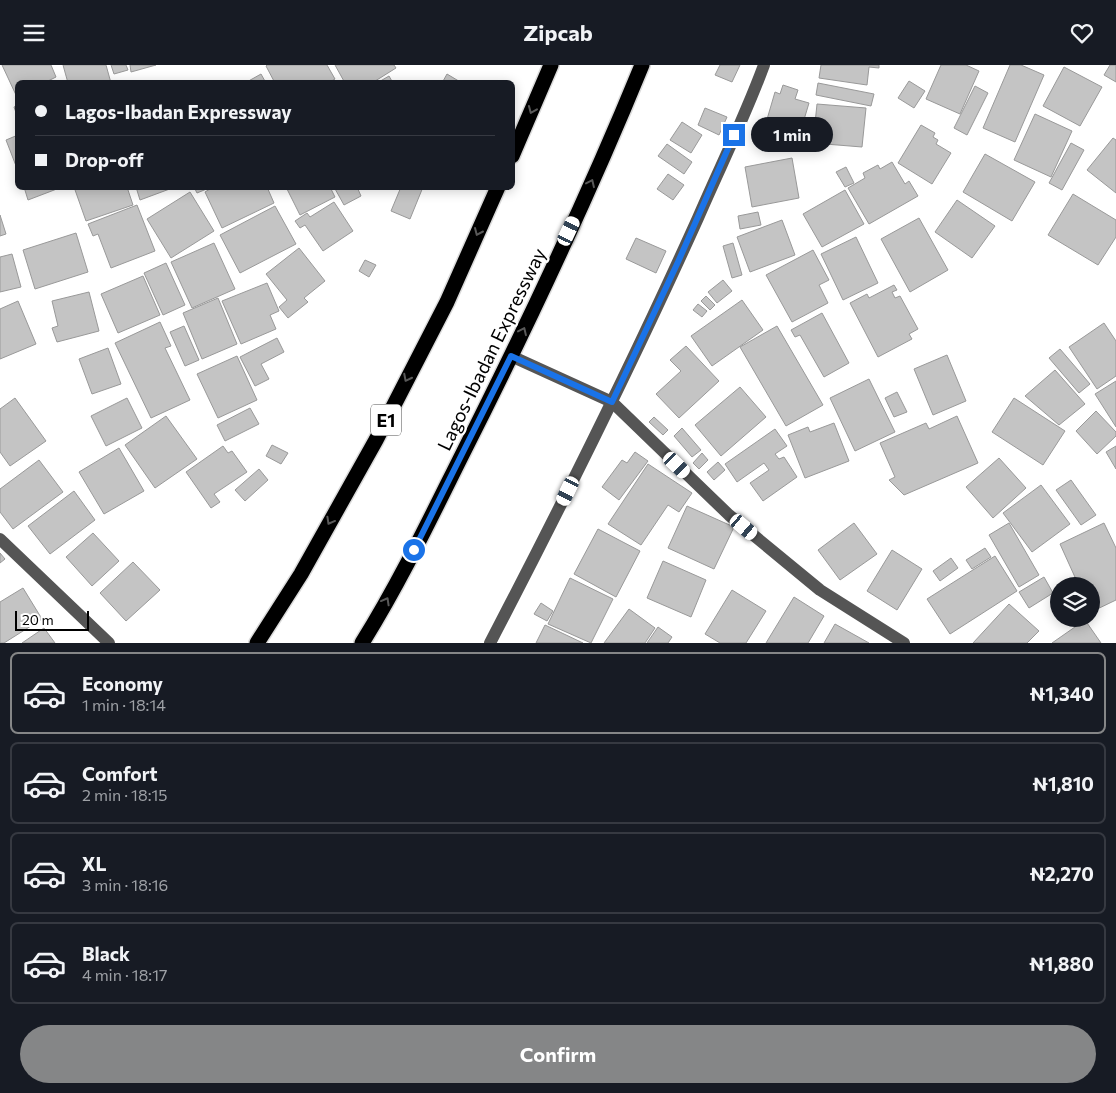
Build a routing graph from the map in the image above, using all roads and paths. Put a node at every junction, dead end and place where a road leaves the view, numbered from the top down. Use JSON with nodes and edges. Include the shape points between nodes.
{"nodes":[{"id":1,"x":551,"y":65,"type":"edge"},
{"id":2,"x":642,"y":65,"type":"edge"},
{"id":3,"x":764,"y":65,"type":"edge"},
{"id":4,"x":515,"y":149,"type":"edge"},
{"id":5,"x":497,"y":190,"type":"edge"},
{"id":6,"x":511,"y":356,"type":"junction"},
{"id":7,"x":612,"y":402,"type":"junction"},
{"id":8,"x":0,"y":539,"type":"edge"},
{"id":9,"x":109,"y":643,"type":"edge"},
{"id":10,"x":256,"y":643,"type":"edge"},
{"id":11,"x":362,"y":643,"type":"edge"},
{"id":12,"x":490,"y":643,"type":"edge"},
{"id":13,"x":904,"y":643,"type":"edge"}],
"edges":[{"from":1,"to":4,"type":"highway","one_way":true},
{"from":6,"to":2,"type":"highway","name":"Lagos-Ibadan Expressway","one_way":true,"via":[[611,142]]},
{"from":3,"to":7,"type":"street","via":[[678,262]]},
{"from":5,"to":10,"type":"highway","number":"E1","one_way":true,"via":[[447,302],[376,440],[302,574]]},
{"from":6,"to":7,"type":"street"},
{"from":11,"to":6,"type":"highway","name":"Lagos-Ibadan Expressway","one_way":true,"via":[[414,550]]},
{"from":7,"to":12,"type":"street"},
{"from":7,"to":13,"type":"street","via":[[729,515],[820,590]]},
{"from":8,"to":9,"type":"street"}]}
